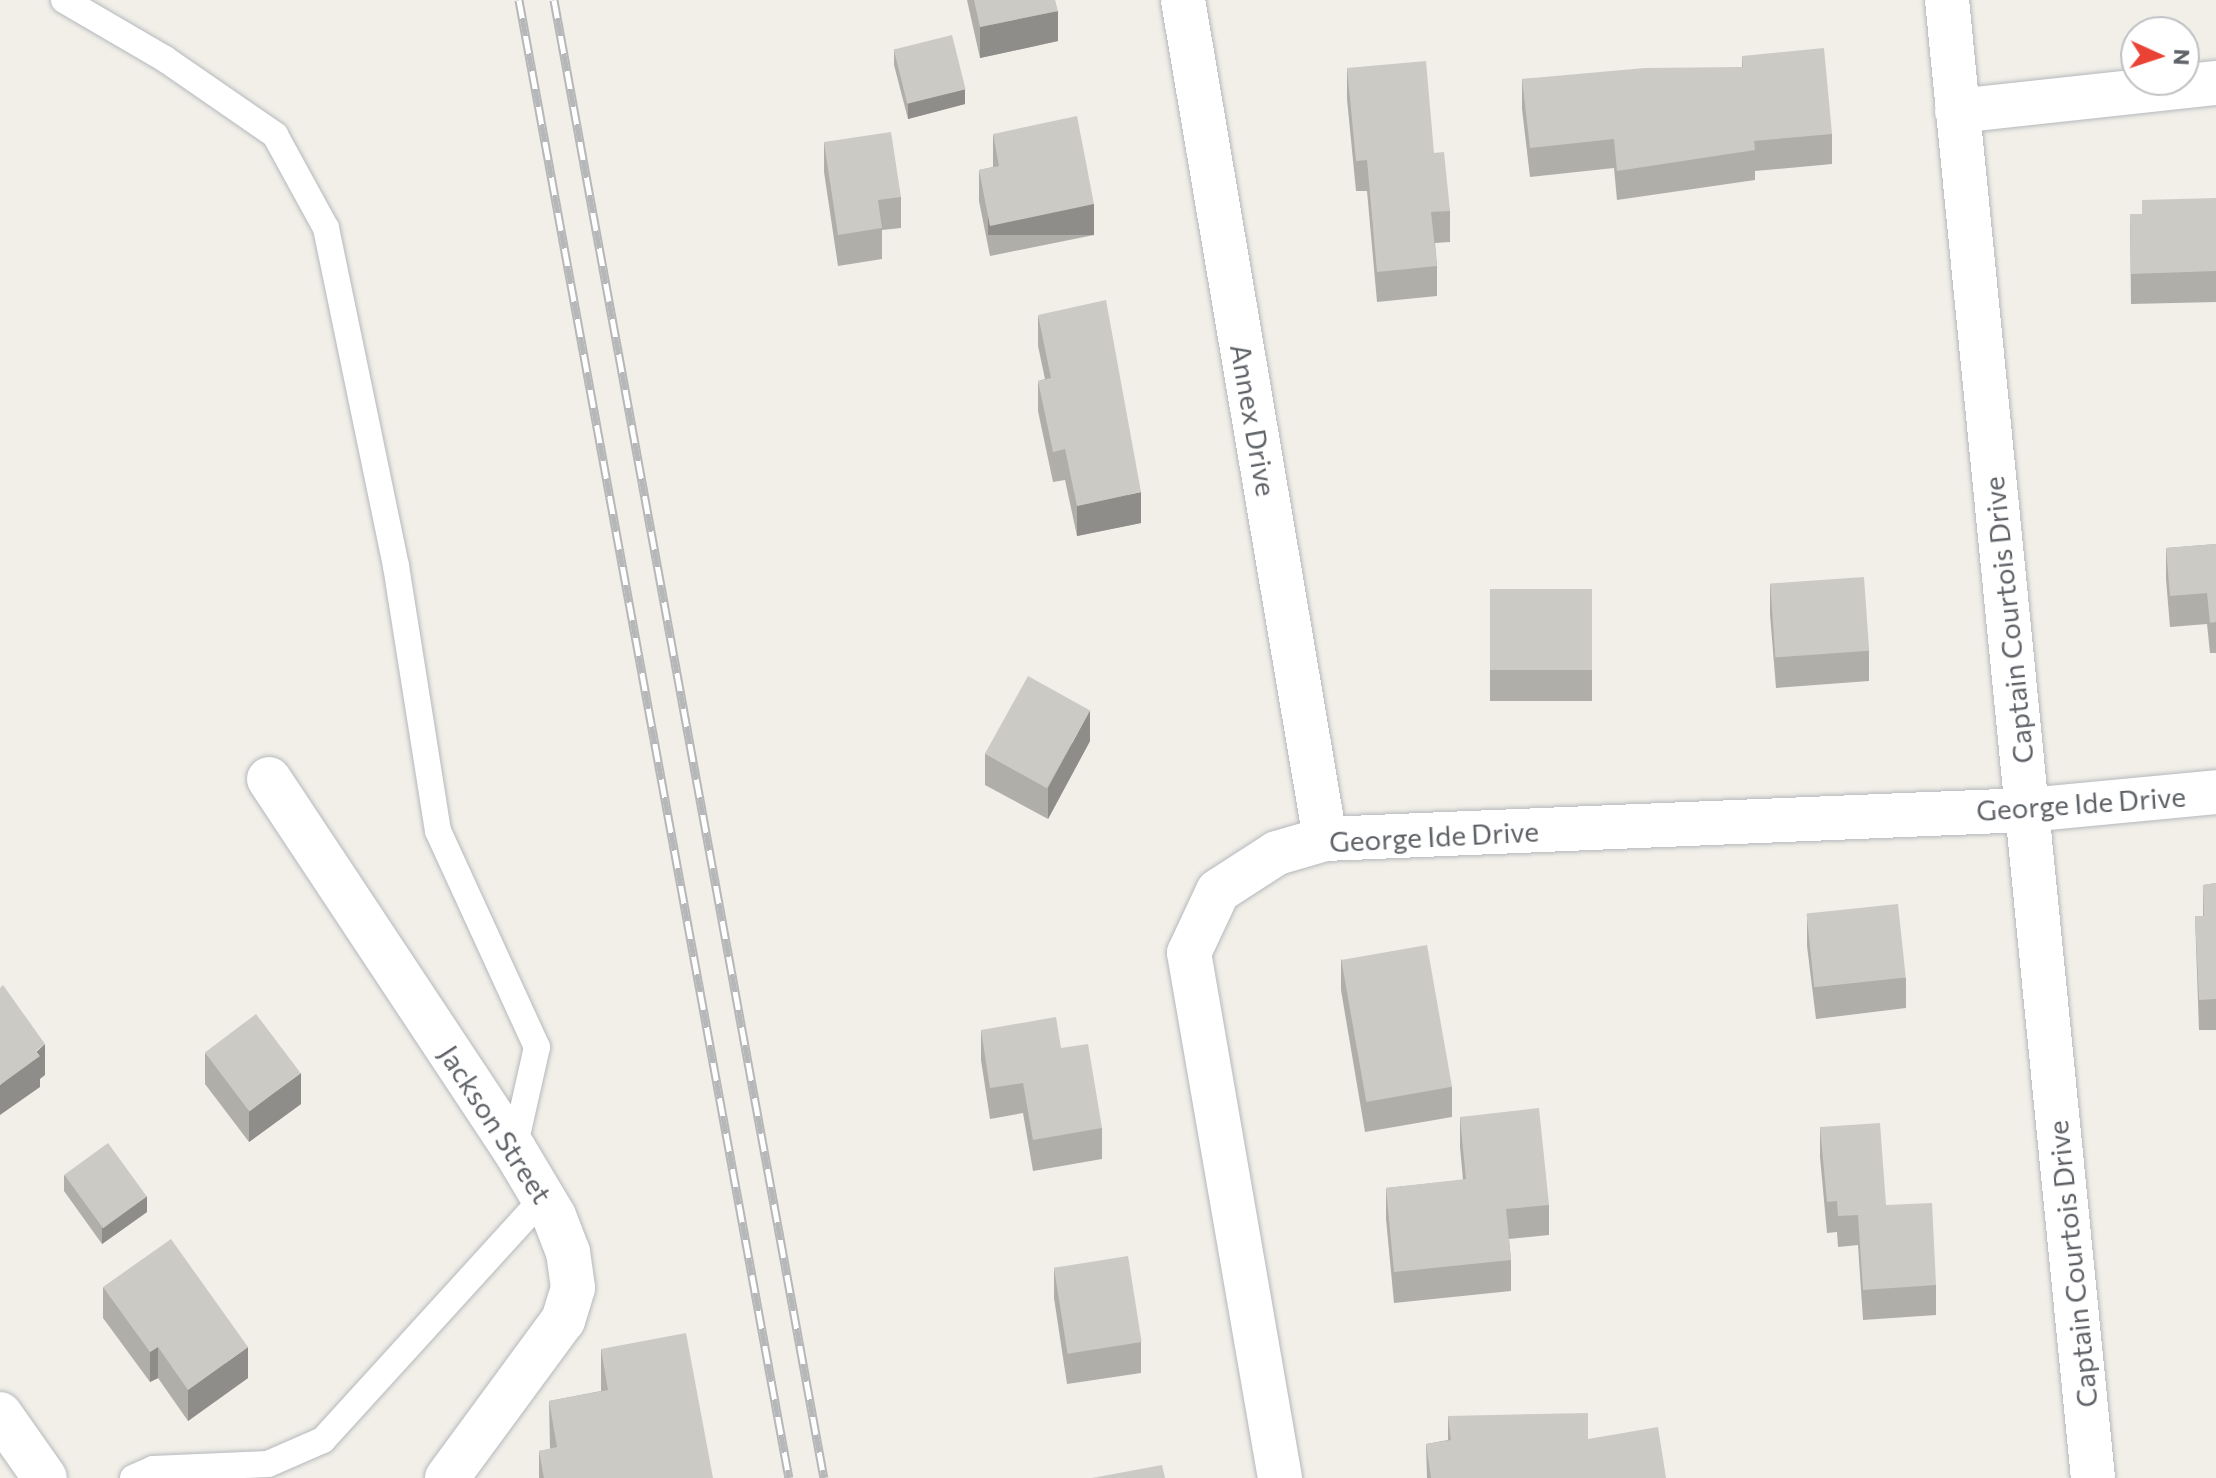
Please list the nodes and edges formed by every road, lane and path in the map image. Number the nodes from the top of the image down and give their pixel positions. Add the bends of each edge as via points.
1 (64, 0) edge
2 (1183, 0) edge
3 (1947, 0) edge
4 (2216, 83) edge
5 (1957, 111) junction
6 (269, 779) dead end
7 (2216, 792) edge
8 (2027, 810) junction
9 (1325, 839) junction
10 (514, 1149) junction
11 (543, 1198) junction
12 (0, 1414) edge
13 (45, 1478) edge
14 (133, 1478) edge
15 (447, 1478) edge
16 (1280, 1478) edge
17 (2093, 1478) edge

1 - 10 lane via 165,59 275,135 326,228 396,566 438,831 537,1047
2 - 9 street, Annex Drive
3 - 5 street, Captain Courtois Drive
4 - 5 street
5 - 8 street, Captain Courtois Drive
6 - 10 street, Jackson Street
7 - 8 street, George Ide Drive
8 - 9 street, George Ide Drive
8 - 17 street, Captain Courtois Drive
9 - 16 street, George Ide Drive via 1277,853 1218,891 1189,953
10 - 11 street, Jackson Street
11 - 14 lane via 323,1440 268,1464 153,1469
11 - 15 street, Jackson Street via 568,1252 573,1288 563,1320
12 - 13 street

